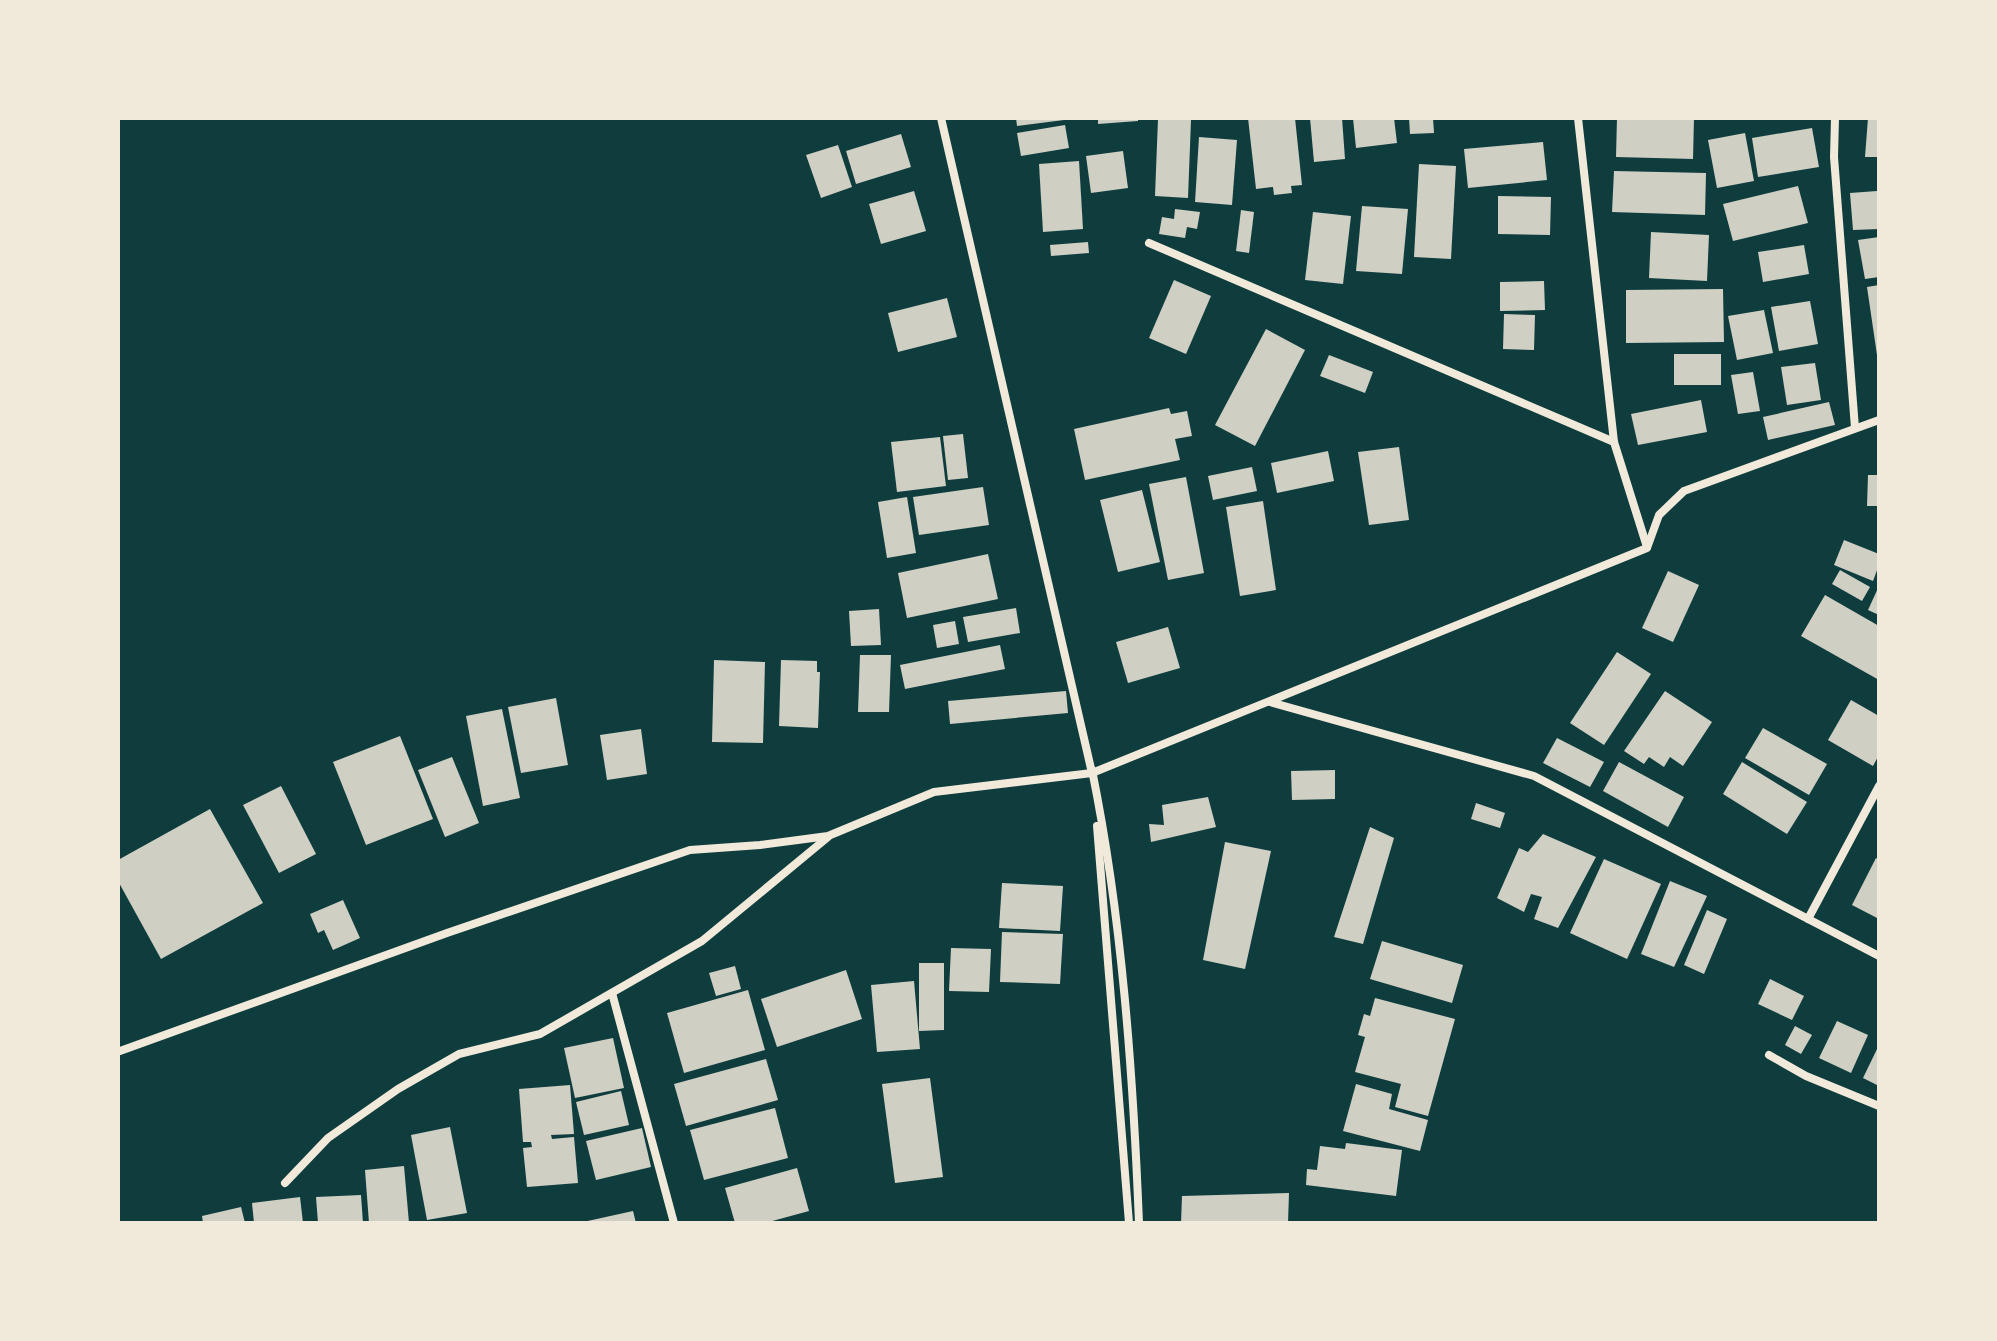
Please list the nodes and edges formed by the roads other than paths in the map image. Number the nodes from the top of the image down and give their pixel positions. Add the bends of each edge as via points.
1 (941, 118) edge
2 (1578, 118) edge
3 (1835, 118) edge
4 (1149, 243) dead end
5 (1879, 420) edge
6 (1855, 428) junction
7 (1614, 442) junction
8 (1647, 548) junction
9 (1269, 702) junction
10 (1092, 773) junction
11 (1879, 786) edge
12 (828, 836) junction
13 (1808, 919) junction
14 (1879, 956) edge
15 (612, 993) junction
16 (120, 1051) dead end
17 (1769, 1055) dead end
18 (1879, 1106) edge
19 (285, 1183) dead end
20 (674, 1223) edge
21 (1129, 1223) edge
22 (1139, 1223) edge

1 - 10 street
2 - 7 street
3 - 6 street
4 - 7 street
5 - 6 street
6 - 8 street via 1684,491 1659,515
7 - 8 street
8 - 9 street
9 - 10 street
9 - 13 street via 1534,776
10 - 12 street via 934,792
10 - 21 street
10 - 22 street via 1120,952
11 - 13 street
12 - 15 street via 702,941
12 - 16 street via 690,850
13 - 14 street
15 - 19 street via 540,1034 459,1054 398,1089 328,1138
15 - 20 street
17 - 18 street

